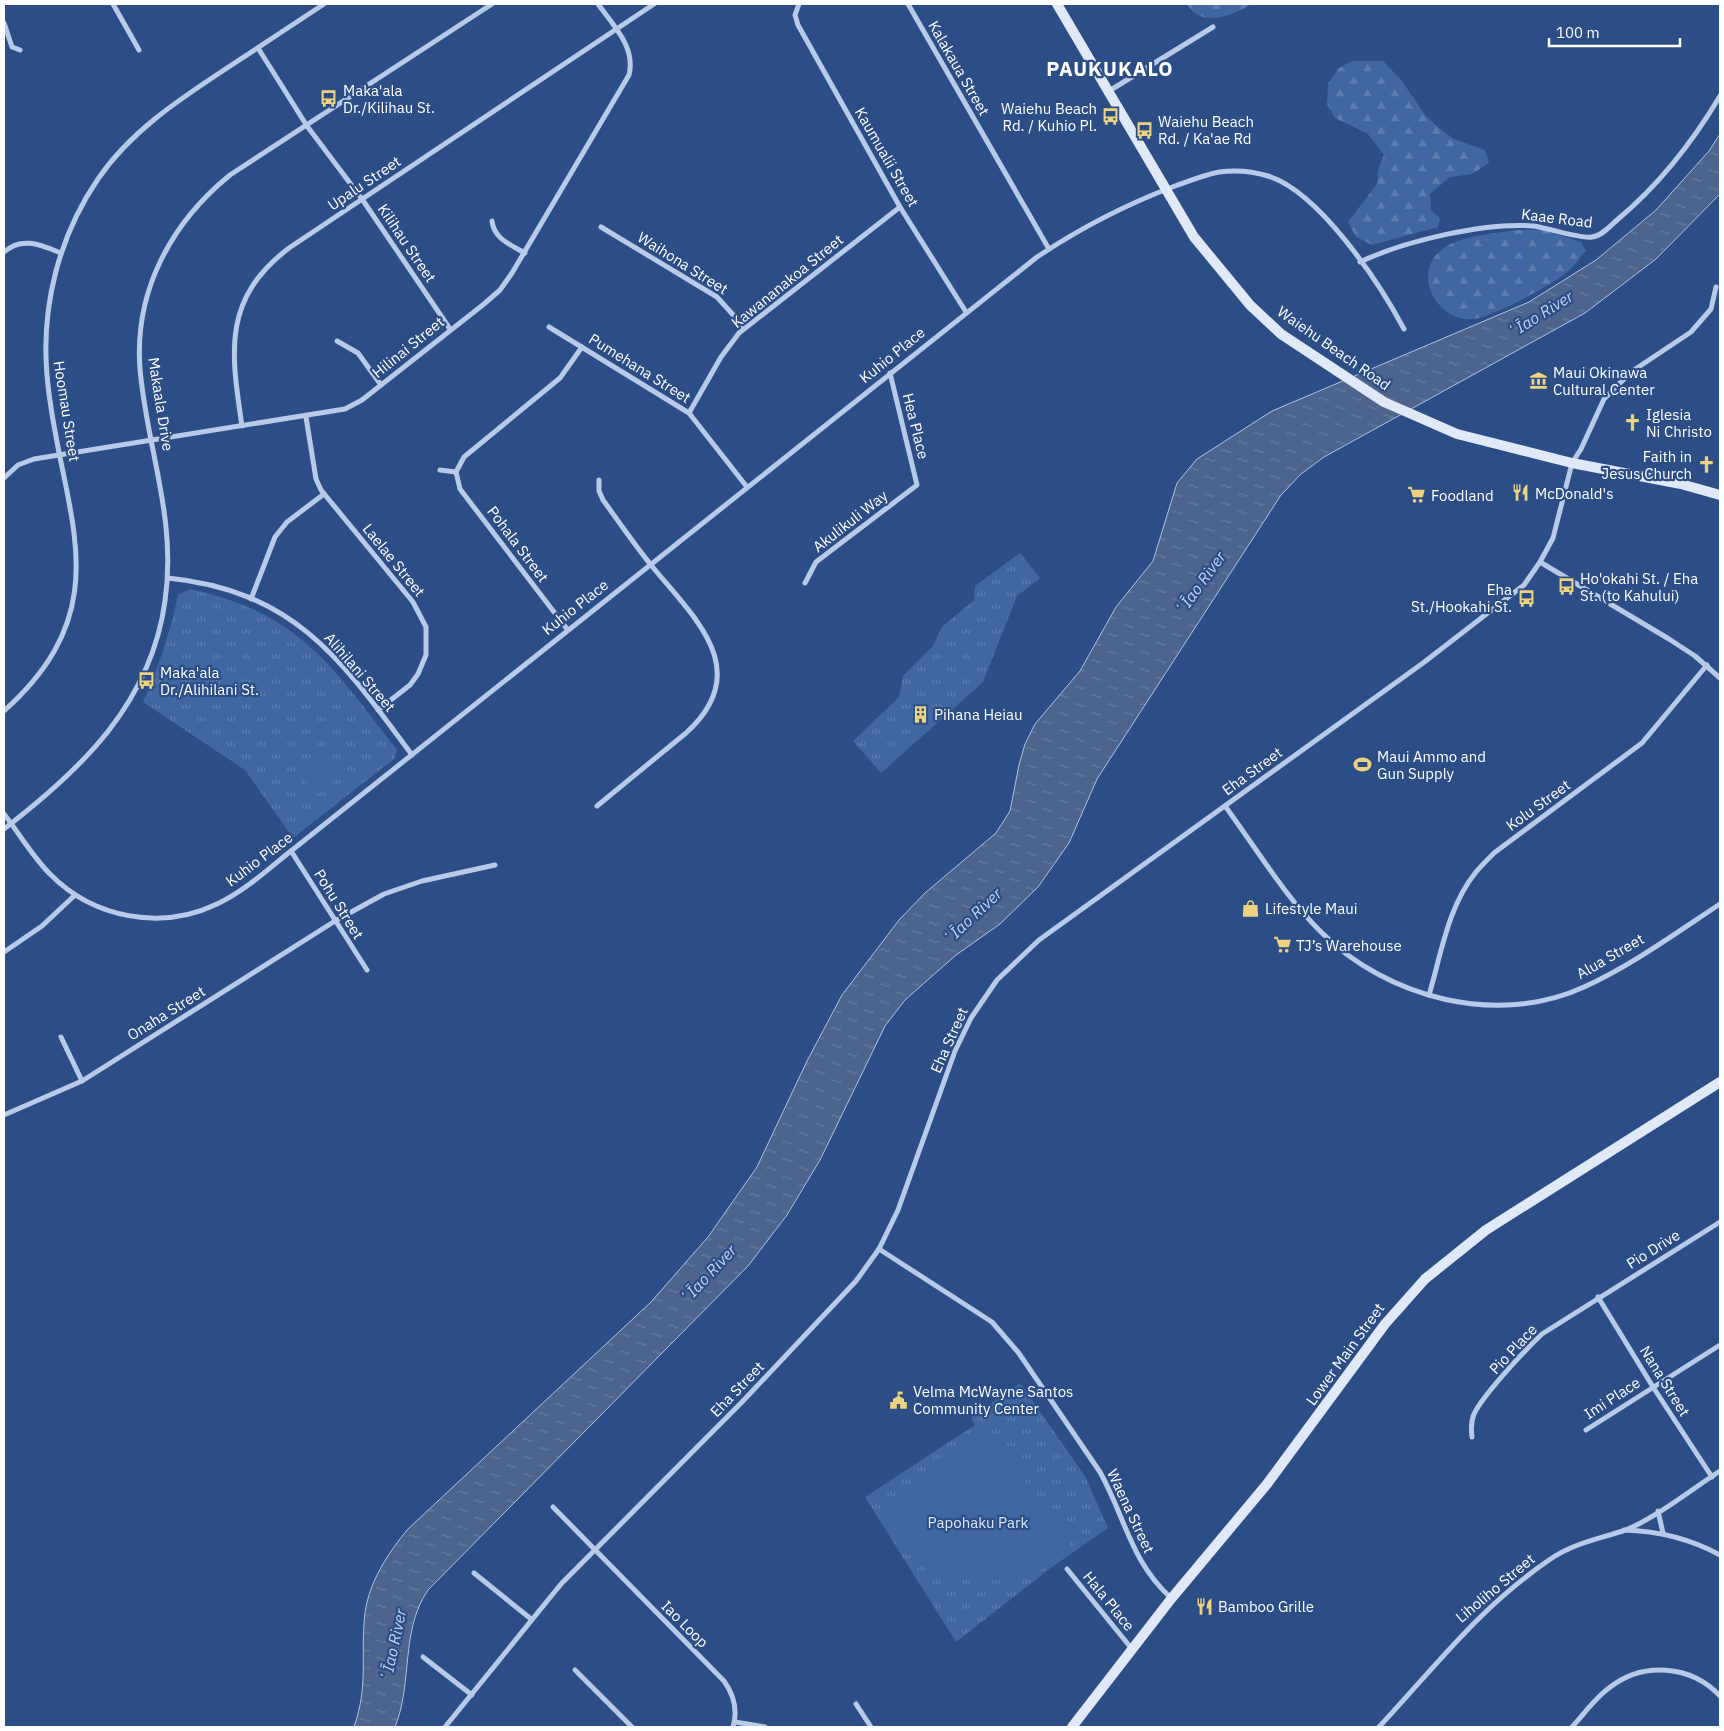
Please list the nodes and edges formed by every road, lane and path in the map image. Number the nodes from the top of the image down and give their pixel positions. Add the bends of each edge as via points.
1 (113, 4) edge
2 (324, 4) edge
3 (492, 4) edge
4 (598, 4) edge
5 (654, 4) edge
6 (799, 4) edge
7 (908, 4) edge
8 (1057, 4) edge
9 (4, 23) edge
10 (1213, 27) dead end
11 (617, 30) junction
12 (258, 48) junction
13 (20, 50) dead end
14 (139, 50) dead end
15 (1108, 91) junction
16 (1720, 96) edge
17 (307, 126) junction
18 (1164, 190) junction
19 (362, 199) junction
20 (900, 207) junction
21 (492, 221) dead end
22 (601, 227) dead end
23 (1049, 249) junction
24 (4, 252) edge
25 (62, 253) junction
26 (525, 253) junction
27 (1360, 262) junction
28 (1716, 287) dead end
29 (966, 312) junction
30 (549, 327) dead end
31 (745, 328) junction
32 (450, 329) junction
33 (1404, 329) dead end
34 (337, 341) dead end
35 (582, 347) junction
36 (890, 373) junction
37 (381, 385) junction
38 (689, 414) junction
39 (306, 417) junction
40 (242, 426) junction
41 (153, 441) junction
42 (61, 454) junction
43 (1572, 464) junction
44 (440, 470) dead end
45 (456, 472) junction
46 (4, 478) edge
47 (599, 480) dead end
48 (917, 485) joint
49 (747, 487) junction
50 (324, 494) junction
51 (1720, 496) edge
52 (1540, 562) junction
53 (650, 564) junction
54 (168, 578) junction
55 (805, 583) dead end
56 (251, 599) junction
57 (567, 629) junction
58 (1707, 665) junction
59 (1720, 678) edge
60 (378, 710) junction
61 (4, 711) edge
62 (412, 755) junction
63 (596, 806) dead end
64 (1225, 806) junction
65 (4, 814) edge
66 (11, 823) junction
67 (4, 829) edge
68 (291, 851) junction
69 (495, 864) dead end
70 (75, 895) junction
71 (1720, 904) edge
72 (335, 921) junction
73 (4, 952) edge
74 (367, 970) dead end
75 (1430, 995) junction
76 (61, 1037) dead end
77 (82, 1081) junction
78 (1720, 1082) edge
79 (4, 1115) edge
80 (1720, 1222) edge
81 (879, 1249) junction
82 (1598, 1298) junction
83 (1720, 1345) edge
84 (1653, 1387) junction
85 (1586, 1430) dead end
86 (1472, 1437) dead end
87 (1720, 1471) edge
88 (1712, 1477) junction
89 (553, 1508) dead end
90 (1658, 1511) junction
91 (1624, 1530) junction
92 (1663, 1533) junction
93 (594, 1551) junction
94 (1720, 1555) edge
95 (1067, 1569) dead end
96 (474, 1573) dead end
97 (1171, 1599) junction
98 (531, 1619) junction
99 (1132, 1649) junction
100 (423, 1657) dead end
101 (575, 1670) dead end
102 (472, 1695) junction
103 (1720, 1696) edge
104 (856, 1704) dead end
105 (734, 1725) edge
106 (445, 1727) edge
107 (632, 1727) edge
108 (765, 1727) edge
109 (871, 1727) edge
110 (1072, 1727) edge
111 (1379, 1727) edge
112 (1572, 1727) edge

1 - 14 street
2 - 12 street, Hoomau Street
3 - 17 street, Makaala Drive
4 - 11 street, Hilinai Street
5 - 11 street, Upalu Street
6 - 20 street, Kaumualii Street via 797,23
7 - 23 street, Kalakaua Street
8 - 15 street, Waiehu Beach Road
9 - 13 street via 12,47
10 - 15 street
11 - 19 street, Upalu Street
11 - 26 street, Hilinai Street via 630,54 629,75
12 - 17 street, Kilihau Street
12 - 25 street, Hoomau Street via 172,105 144,126 120,151 80,208
15 - 18 street, Waiehu Beach Road
16 - 27 street, Kaae Road via 1667,172 1600,235 1585,237 1532,226 1482,227 1381,252
17 - 19 street, Kilihau Street
17 - 41 street, Makaala Drive via 211,190 165,249 147,295 140,344 140,369
18 - 23 street, Kuhio Place via 1125,207
18 - 27 street via 1218,172 1266,175 1308,199
18 - 43 street, Waiehu Beach Road via 1194,237 1250,306 1281,334 1332,369 1384,402 1456,434
19 - 32 street, Kilihau Street
19 - 40 street, Upalu Street via 277,257 246,297 233,345
20 - 29 street, Kaumualii Street
20 - 31 street, Kawananakoa Street
21 - 26 street via 501,239
22 - 31 street, Waihona Street via 717,297
23 - 29 street, Kuhio Place
24 - 25 street via 15,244 27,242
25 - 42 street, Hoomau Street via 48,306 45,341 47,376
26 - 32 street, Hilinai Street via 500,290
27 - 33 street via 1387,298
28 - 43 street, Eha Street via 1711,309 1691,332 1631,372 1612,389 1598,409
29 - 36 street, Kuhio Place
30 - 35 street, Pumehana Street
31 - 38 street, Kawananakoa Street via 721,356
32 - 37 street, Hilinai Street
34 - 37 street via 358,354
35 - 38 street, Pumehana Street
35 - 45 street via 560,378 464,457
36 - 48 street, Hea Place
36 - 49 street, Kuhio Place
37 - 39 street, Hilinai Street via 346,409
38 - 49 street, Pumehana Street
39 - 40 street, Hilinai Street
39 - 50 street, Laelae Street via 316,479
40 - 41 street, Hilinai Street
41 - 42 street, Hilinai Street
41 - 54 street, Makaala Drive via 168,529
42 - 46 street, Hilinai Street via 23,462
42 - 61 street, Hoomau Street via 76,545 73,597 59,640 48,660 26,690
43 - 51 street, Waiehu Beach Road via 1681,484
43 - 52 street, Eha Street via 1556,528
44 - 45 street
45 - 57 street, Pohala Street via 460,489
47 - 53 street via 603,500
48 - 55 street, Akulikuli Way via 816,562
49 - 53 street, Kuhio Place
50 - 56 street via 287,522 274,537
50 - 60 street, Laelae Street via 413,602 426,627 427,648 418,674 410,685
52 - 58 street
52 - 64 street, Eha Street via 1524,585 1499,606
53 - 57 street, Kuhio Place
53 - 63 street via 707,635 716,661 714,688 709,705 693,727
54 - 56 street, Alihilani Street via 203,582
54 - 66 street, Makaala Drive via 158,635 133,696 95,750
56 - 60 street, Alihilani Street via 298,624 321,643
57 - 62 street, Kuhio Place
58 - 59 street
58 - 75 street, Kolu Street via 1642,743 1494,853 1475,873 1450,920
60 - 62 street, Alihilani Street
62 - 68 street, Kuhio Place
64 - 75 street, Alua Street via 1322,933 1376,974
64 - 81 street, Eha Street via 1039,940 997,980 955,1051 898,1210
65 - 66 street, Kuhio Place
66 - 67 street, Makaala Drive
66 - 70 street, Kuhio Place via 48,872
68 - 70 street, Kuhio Place via 232,896 186,915 136,917 103,909
68 - 72 street, Pohu Street
69 - 72 street, Onaha Street via 402,886
70 - 73 street via 42,926
71 - 75 street, Alua Street via 1609,974 1567,993 1493,1005
72 - 74 street, Pohu Street
72 - 77 street, Onaha Street
76 - 77 street
77 - 79 street, Onaha Street
78 - 97 street, Lower Main Street via 1486,1230 1425,1279 1385,1324 1267,1484
80 - 82 street, Pio Drive
81 - 93 street, Eha Street via 856,1281 749,1395
81 - 97 street, Waena Street via 976,1310 1002,1333 1100,1472 1138,1558
82 - 84 street, Nana Street
82 - 86 street, Pio Place via 1556,1323 1528,1347 1477,1409 1471,1425
83 - 84 street, Imi Place
84 - 85 street, Imi Place
84 - 88 street, Nana Street
87 - 88 street, Liholiho Street
88 - 90 street, Liholiho Street
89 - 93 street, Iao Loop
90 - 91 street, Liholiho Street
90 - 92 street
91 - 92 street
91 - 111 street, Liholiho Street via 1598,1536 1550,1558 1509,1590 1458,1637
92 - 94 street via 1704,1546
93 - 98 street, Eha Street
93 - 105 street, Iao Loop via 724,1681 735,1700
95 - 99 street, Hala Place
96 - 98 street
97 - 99 street, Lower Main Street
98 - 102 street, Eha Street
99 - 110 street, Lower Main Street
100 - 102 street
101 - 107 street
102 - 106 street, Eha Street
103 - 112 street via 1704,1682 1680,1672 1641,1672 1607,1689
104 - 109 street
105 - 108 street

